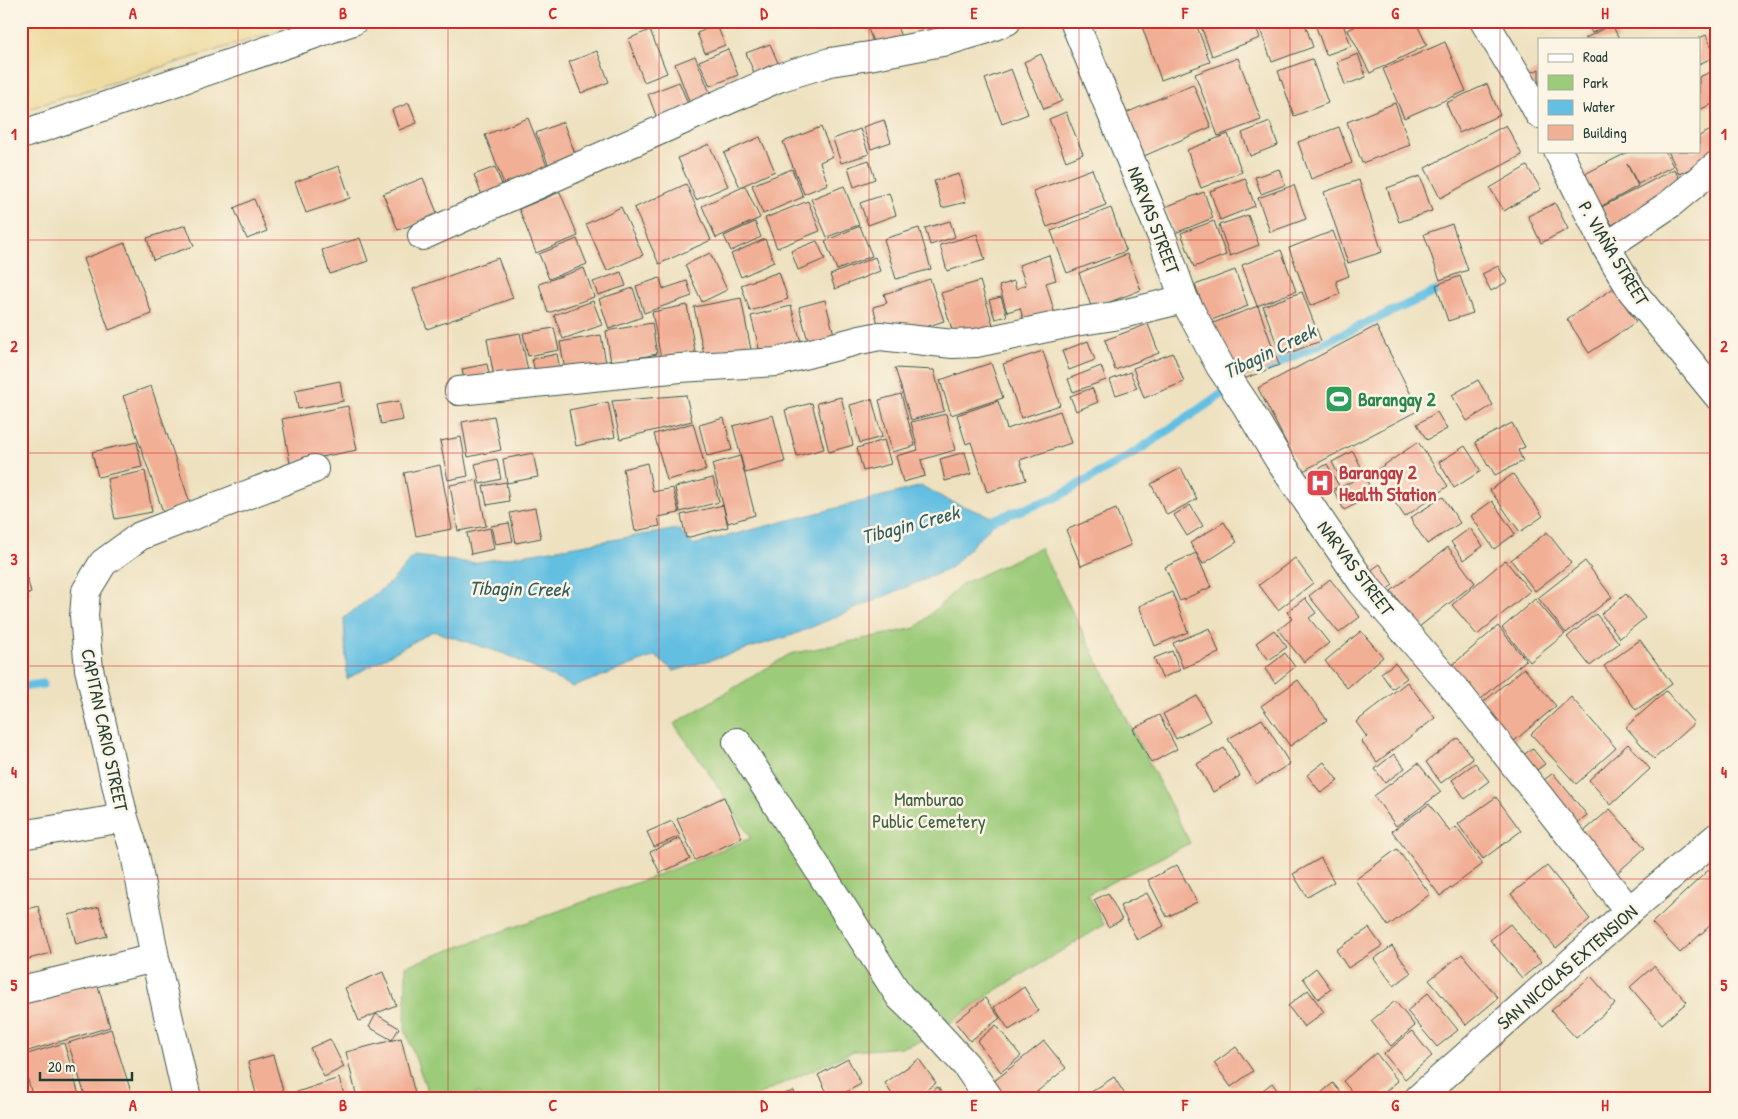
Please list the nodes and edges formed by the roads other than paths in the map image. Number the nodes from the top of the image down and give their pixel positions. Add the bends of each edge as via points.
1 (353, 21) edge
2 (1008, 21) edge
3 (1074, 21) edge
4 (1484, 21) edge
5 (1538, 112) edge
6 (21, 135) edge
7 (1558, 152) edge
8 (1717, 164) edge
9 (422, 236) dead end
10 (1606, 247) junction
11 (1184, 299) junction
12 (459, 391) dead end
13 (1717, 395) edge
14 (314, 469) dead end
15 (737, 742) dead end
16 (124, 818) junction
17 (21, 835) edge
18 (1717, 837) edge
19 (1630, 911) junction
20 (155, 958) junction
21 (21, 990) edge
22 (187, 1098) edge
23 (989, 1098) edge
24 (1419, 1098) edge

1 - 6 street
2 - 9 street via 947,40 830,62 778,78
3 - 11 street, NARVAS STREET
4 - 5 street
7 - 10 street, P. VIAÑA STREET
8 - 10 street via 1670,204
10 - 13 street, P. VIAÑA STREET via 1632,291
11 - 12 street via 976,343 954,344 880,336 777,362 680,368
11 - 19 street, NARVAS STREET via 1220,366 1279,460 1362,582 1459,694
14 - 16 street, CAPITAN CARIO STREET via 140,536 103,563 86,591 84,616 89,669
15 - 23 street via 900,997 966,1065
16 - 17 street
16 - 20 street, CAPITAN CARIO STREET via 134,849
18 - 19 street, SAN NICOLAS EXTENSION
19 - 24 street, SAN NICOLAS EXTENSION
20 - 21 street
20 - 22 street, CAPITAN CARIO STREET

